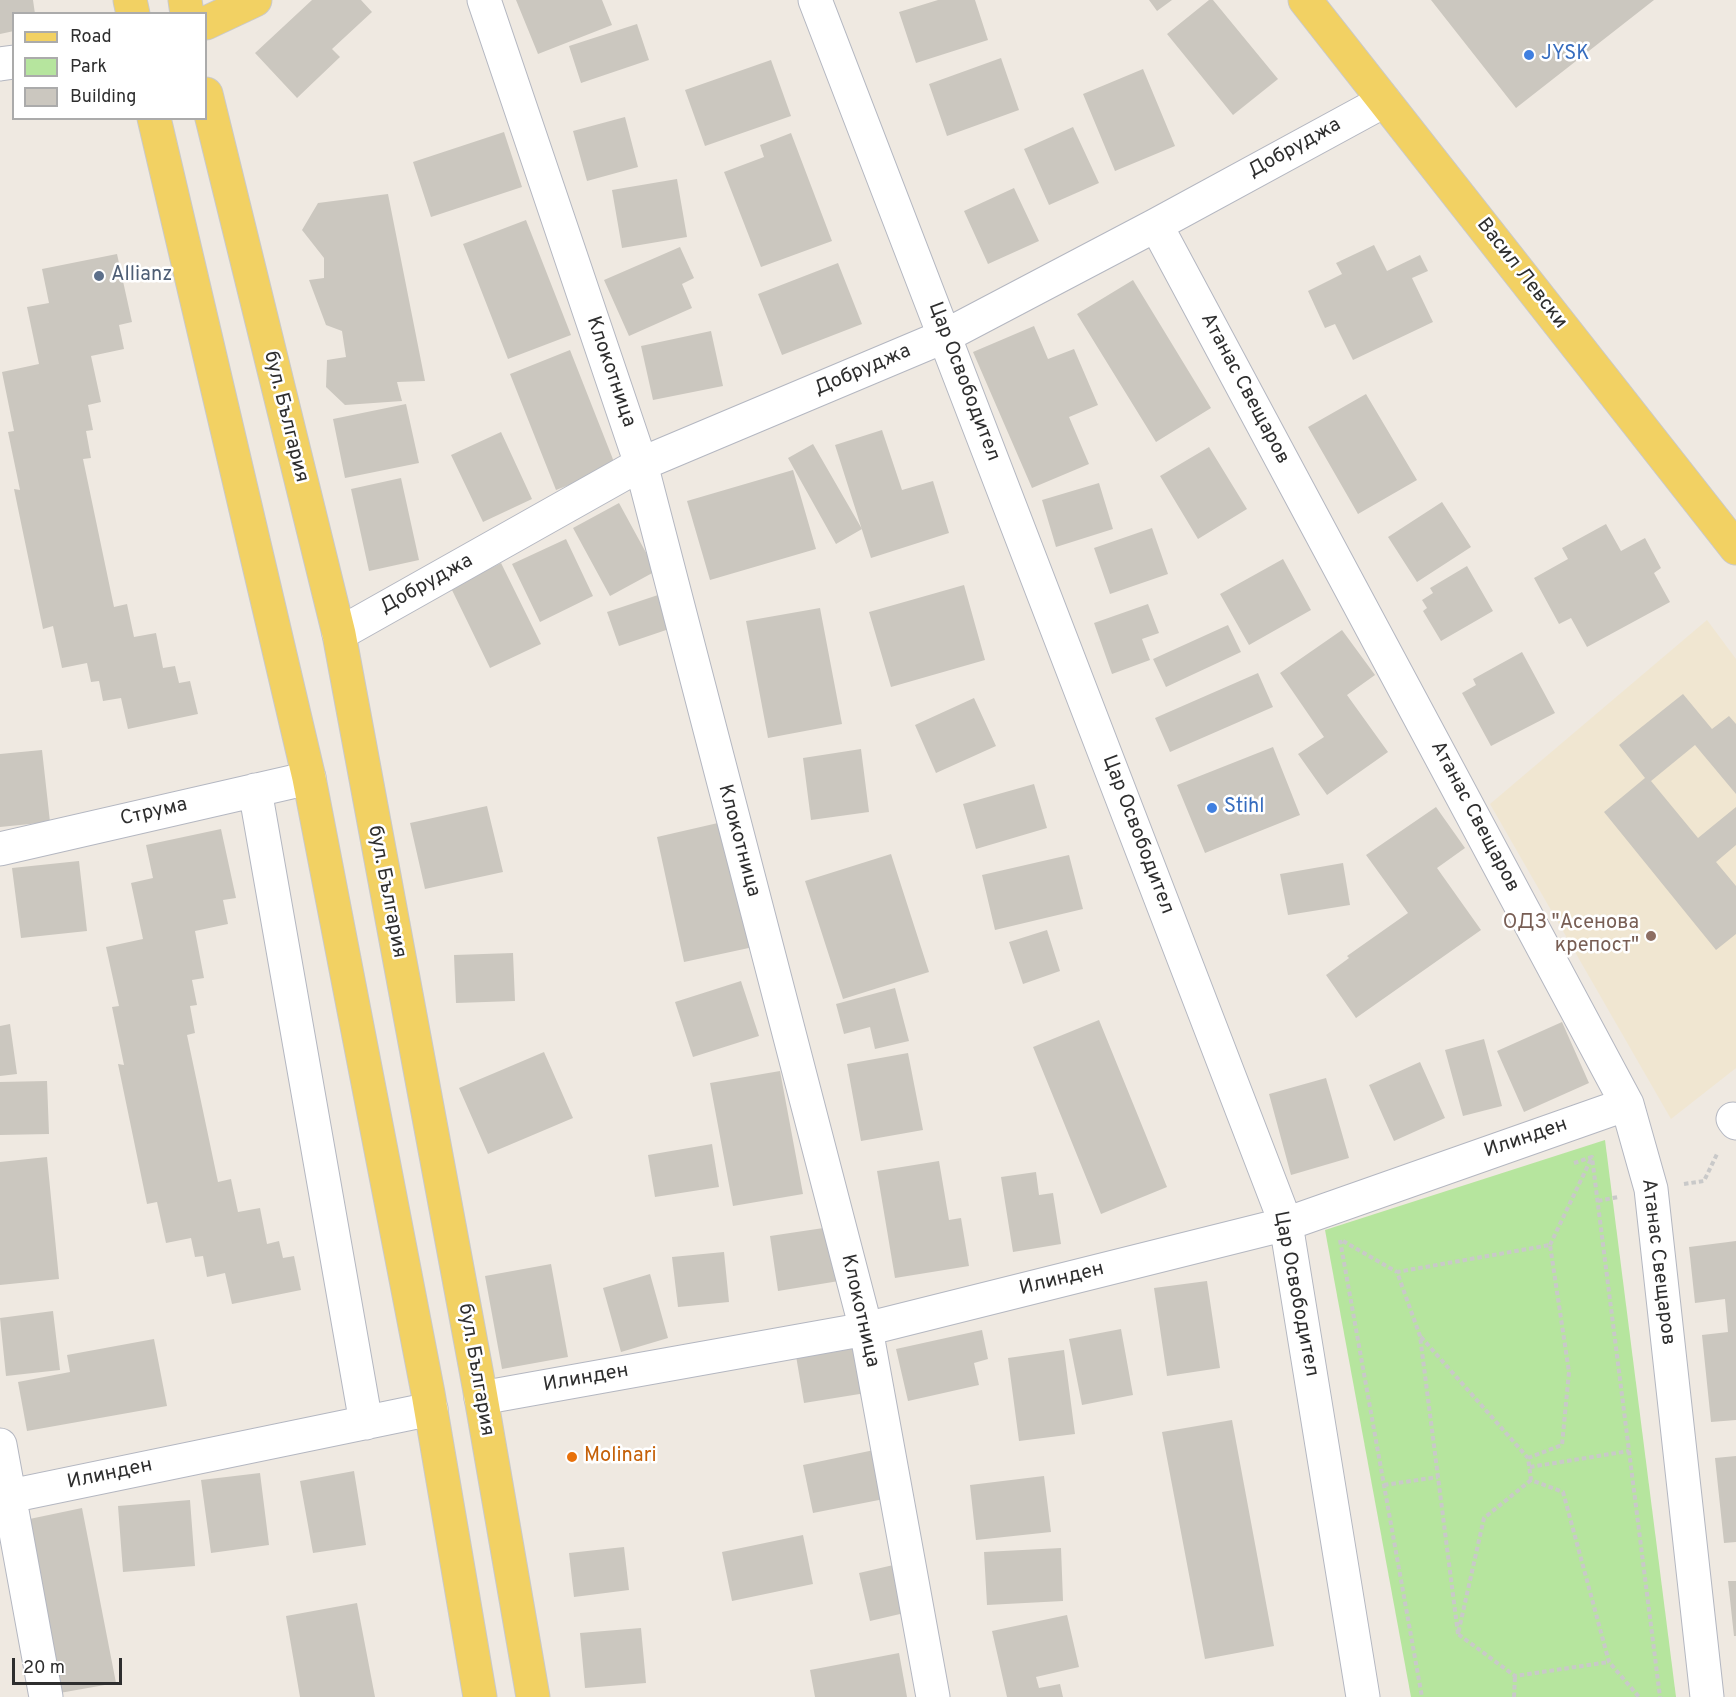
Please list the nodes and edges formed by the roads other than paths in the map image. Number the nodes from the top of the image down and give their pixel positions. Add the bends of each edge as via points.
1 (255, 0) edge
2 (484, 0) edge
3 (815, 0) edge
4 (1305, 0) edge
5 (207, 23) edge
6 (207, 98) edge
7 (1384, 101) junction
8 (154, 120) edge
9 (1156, 225) junction
10 (945, 336) junction
11 (641, 464) junction
12 (1736, 548) edge
13 (339, 634) junction
14 (309, 778) junction
15 (255, 790) junction
16 (0, 849) edge
17 (1627, 1104) junction
18 (1286, 1224) junction
19 (866, 1329) junction
20 (481, 1398) junction
21 (431, 1410) junction
22 (366, 1423) junction
23 (0, 1445) edge
24 (5, 1497) edge
25 (46, 1697) edge
26 (480, 1697) edge
27 (533, 1697) edge
28 (933, 1697) edge
29 (1363, 1697) edge
30 (1707, 1697) edge

1 - 5 main road
2 - 11 street, Клокотница
3 - 10 street, Цар Освободител
4 - 7 main road, Васил Левски
6 - 13 main road, бул. България
7 - 9 street, Добруджа
7 - 12 main road, Васил Левски
8 - 14 main road
9 - 10 street, Добруджа
9 - 17 street, Атанас Свещаров
10 - 11 street, Добруджа
10 - 18 street, Цар Освободител
11 - 13 street, Добруджа
11 - 19 street, Клокотница
13 - 20 main road, бул. България
14 - 15 street, Струма
14 - 21 main road
15 - 16 street, Струма
15 - 22 street
17 - 18 street, Илинден
17 - 30 street, Атанас Свещаров via 1651,1189
18 - 19 street, Илинден
18 - 29 street, Цар Освободител
19 - 20 street, Илинден
19 - 28 street, Клокотница
20 - 27 main road, бул. България
21 - 22 street, Илинден
21 - 26 main road
22 - 24 street, Илинден
23 - 24 street
24 - 25 street

